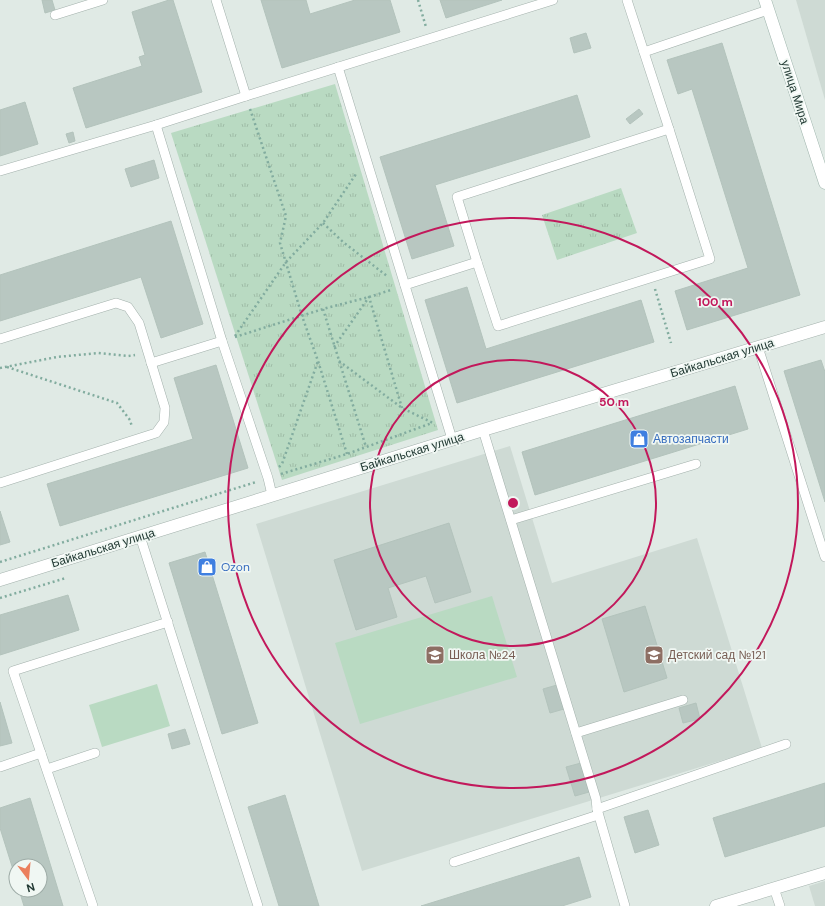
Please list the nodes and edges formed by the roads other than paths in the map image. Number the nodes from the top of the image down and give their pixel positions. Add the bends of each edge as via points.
1 (104, 0) edge
2 (216, 0) edge
3 (553, 0) edge
4 (627, 0) edge
5 (767, 5) edge
6 (55, 16) dead end
7 (644, 52) junction
8 (338, 67) junction
9 (246, 96) junction
10 (156, 125) junction
11 (669, 129) junction
12 (0, 171) edge
13 (825, 183) edge
14 (477, 262) junction
15 (402, 286) junction
16 (825, 327) edge
17 (0, 339) edge
18 (222, 341) junction
19 (758, 347) junction
20 (151, 363) junction
21 (483, 430) junction
22 (452, 439) junction
23 (696, 464) dead end
24 (0, 483) edge
25 (272, 495) junction
26 (511, 520) junction
27 (140, 536) junction
28 (825, 557) edge
29 (0, 580) edge
30 (168, 622) junction
31 (684, 700) dead end
32 (576, 733) junction
33 (786, 744) dead end
34 (94, 753) dead end
35 (41, 754) junction
36 (0, 767) edge
37 (46, 769) junction
38 (598, 812) junction
39 (454, 862) dead end
40 (825, 873) edge
41 (774, 888) junction
42 (93, 906) edge
43 (258, 906) edge
44 (625, 906) edge
45 (716, 906) edge
46 (780, 906) edge

1 - 6 lane
2 - 9 lane
3 - 8 lane
4 - 7 lane
5 - 7 lane
5 - 13 street, улица Мира
7 - 11 lane
8 - 9 lane
8 - 15 lane
9 - 10 lane
10 - 12 lane
10 - 18 lane
11 - 14 lane via 457,197
11 - 14 lane via 710,259 498,326
14 - 15 lane
15 - 22 lane
16 - 19 street, Байкальская улица
17 - 20 lane via 116,303 128,307 139,324
18 - 20 lane
18 - 25 lane
19 - 21 street, Байкальская улица
19 - 28 lane
20 - 24 lane via 165,408 164,422 156,433
21 - 22 street, Байкальская улица
21 - 26 lane
22 - 25 street, Байкальская улица
23 - 26 lane
25 - 27 street, Байкальская улица
26 - 32 lane
27 - 29 street, Байкальская улица
27 - 30 lane
30 - 35 lane via 13,671
30 - 43 lane
31 - 32 lane
32 - 38 lane
33 - 38 lane
34 - 37 lane
35 - 36 lane
35 - 37 lane
37 - 42 lane
38 - 39 lane
38 - 44 lane
40 - 41 street
41 - 45 street
41 - 46 lane

